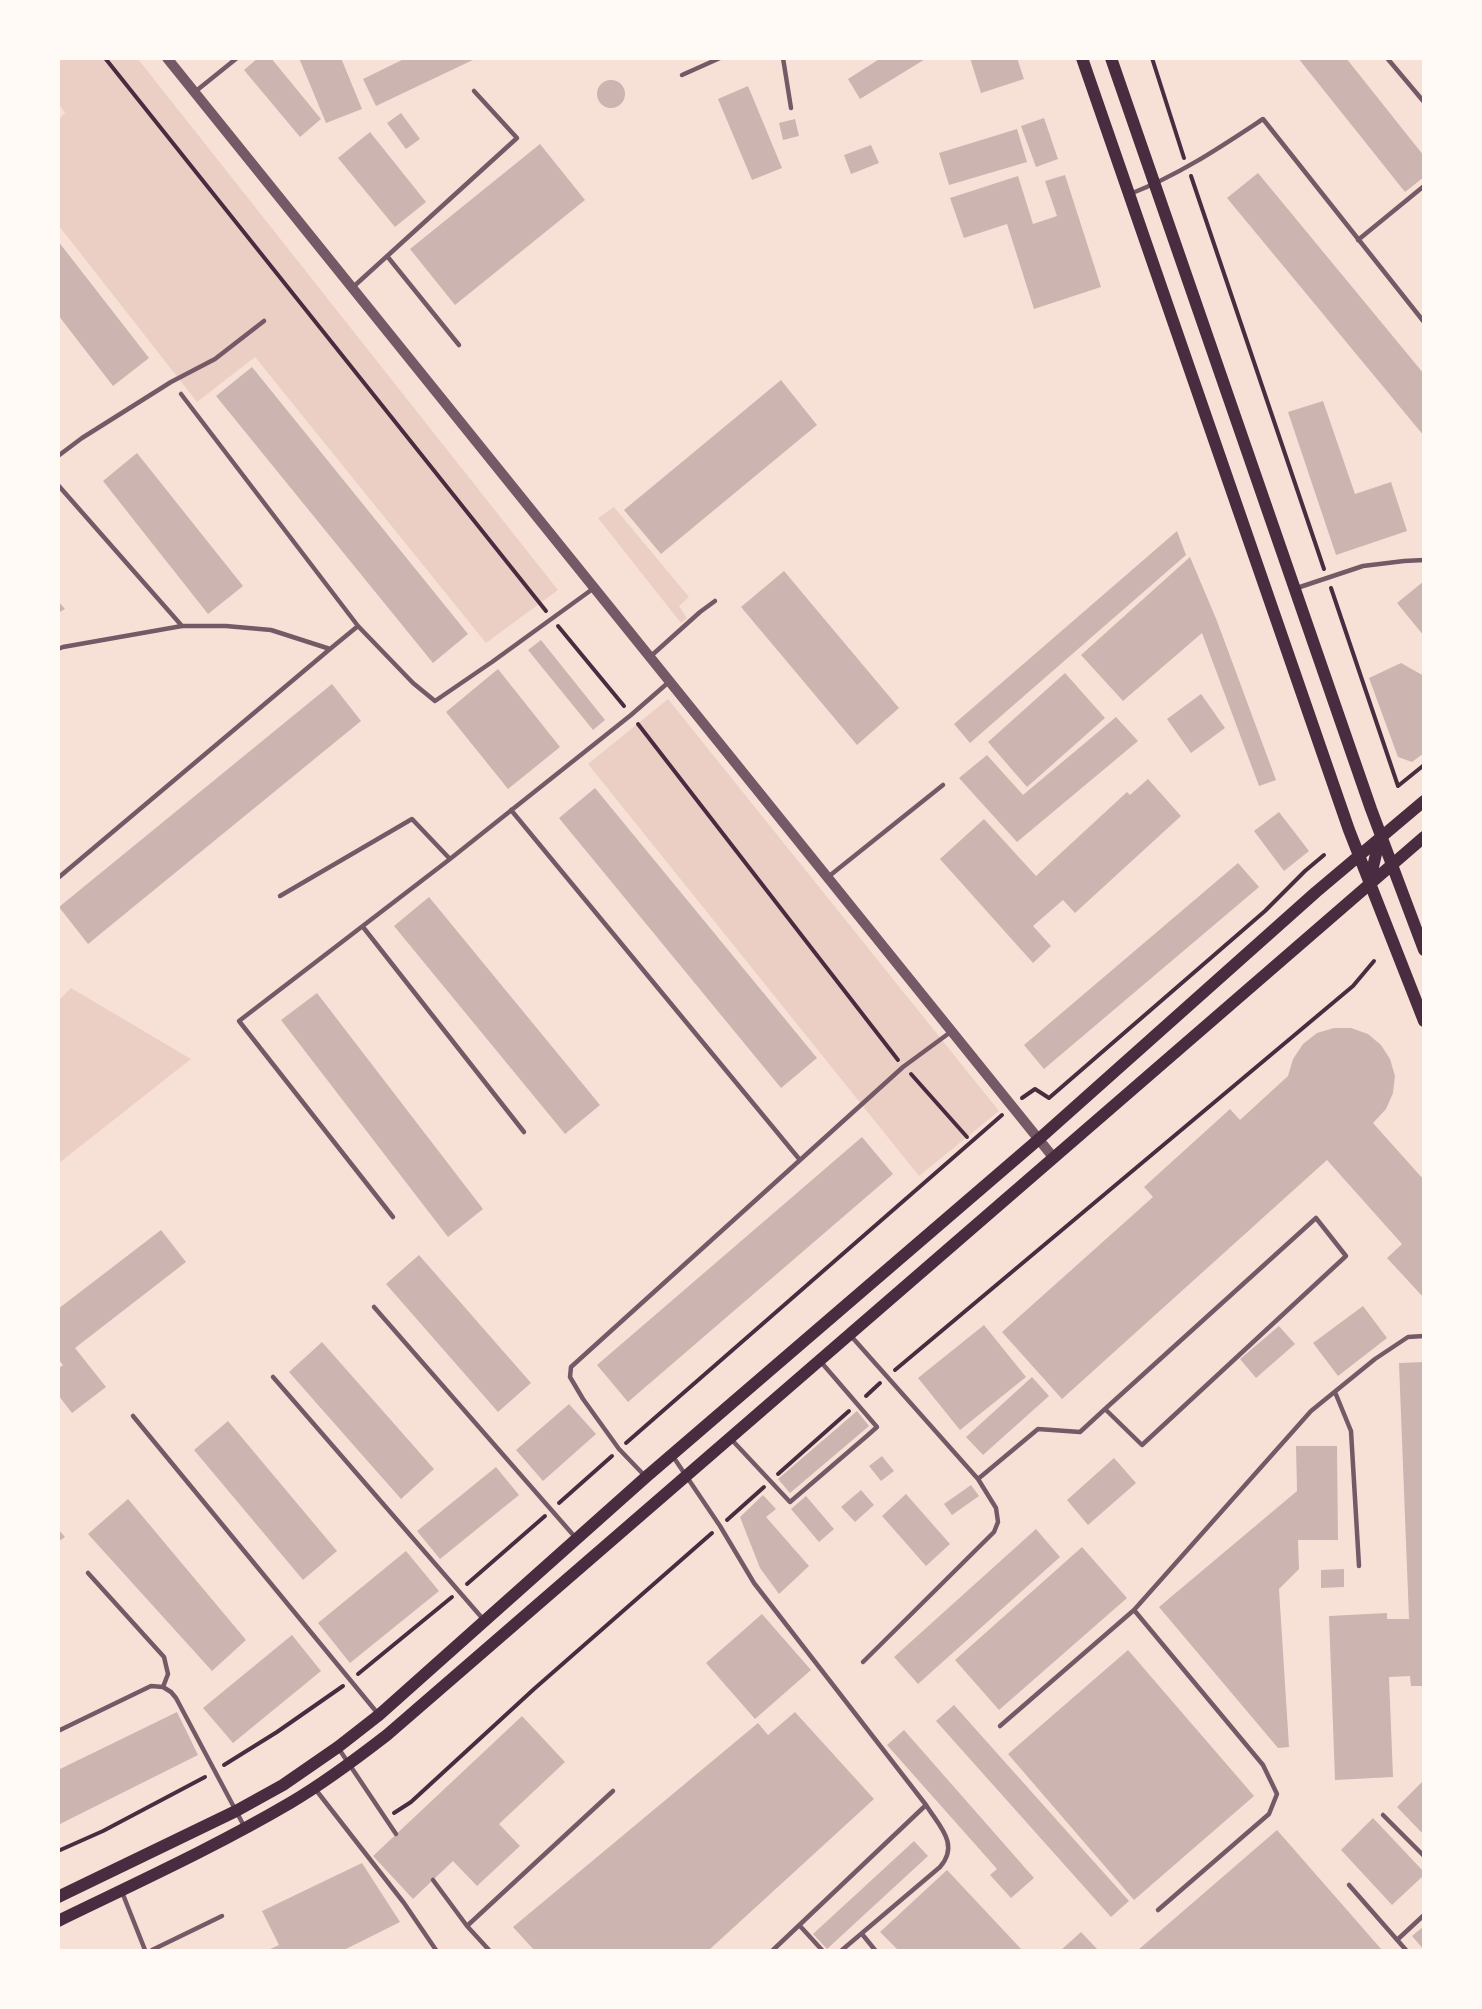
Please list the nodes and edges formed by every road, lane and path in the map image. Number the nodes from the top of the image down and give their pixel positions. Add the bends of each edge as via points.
1 (105, 58) edge
2 (167, 58) edge
3 (237, 58) edge
4 (720, 58) edge
5 (783, 58) edge
6 (1082, 58) edge
7 (1110, 58) edge
8 (1152, 58) edge
9 (1387, 58) edge
10 (682, 75) dead end
11 (474, 91) dead end
12 (194, 93) junction
13 (1424, 102) edge
14 (791, 108) dead end
15 (1188, 168) junction
16 (1154, 184) junction
17 (1424, 186) edge
18 (1129, 194) junction
19 (1358, 240) junction
20 (387, 256) junction
21 (352, 288) junction
22 (264, 321) dead end
23 (1424, 322) edge
24 (459, 345) dead end
25 (181, 394) dead end
26 (58, 456) edge
27 (58, 485) edge
28 (1424, 560) edge
29 (1327, 578) junction
30 (595, 588) junction
31 (1294, 589) junction
32 (715, 601) dead end
33 (552, 618) junction
34 (182, 626) junction
35 (358, 626) junction
36 (330, 649) junction
37 (58, 650) edge
38 (650, 656) junction
39 (670, 681) junction
40 (631, 715) junction
41 (1424, 765) edge
42 (943, 785) dead end
43 (1424, 801) edge
44 (511, 810) junction
45 (1380, 837) junction
46 (1424, 837) edge
47 (1324, 855) dead end
48 (1358, 856) junction
49 (450, 859) junction
50 (1374, 862) junction
51 (1390, 866) junction
52 (828, 877) junction
53 (58, 878) edge
54 (1369, 884) junction
55 (280, 896) dead end
56 (363, 927) junction
57 (1424, 950) edge
58 (1374, 961) dead end
59 (1353, 986) dead end
60 (1424, 1021) edge
61 (952, 1030) junction
62 (903, 1067) junction
63 (1012, 1106) junction
64 (524, 1132) dead end
65 (967, 1137) dead end
66 (1039, 1139) junction
67 (1053, 1157) junction
68 (800, 1160) junction
69 (393, 1217) dead end
70 (374, 1307) dead end
71 (849, 1334) junction
72 (1424, 1336) edge
73 (819, 1360) junction
74 (273, 1377) dead end
75 (1335, 1392) junction
76 (1105, 1409) junction
77 (133, 1416) dead end
78 (730, 1437) junction
79 (620, 1449) junction
80 (672, 1455) junction
81 (686, 1476) junction
82 (646, 1478) junction
83 (978, 1479) junction
84 (551, 1510) junction
85 (577, 1539) junction
86 (1359, 1566) dead end
87 (88, 1573) dead end
88 (459, 1592) junction
89 (1134, 1610) junction
90 (485, 1621) junction
91 (863, 1662) dead end
92 (350, 1680) junction
93 (163, 1688) junction
94 (379, 1715) junction
95 (1000, 1726) dead end
96 (58, 1731) edge
97 (338, 1747) junction
98 (350, 1763) junction
99 (215, 1771) junction
100 (314, 1788) junction
101 (613, 1791) dead end
102 (926, 1805) junction
103 (236, 1811) junction
104 (1383, 1815) dead end
105 (245, 1828) junction
106 (396, 1834) dead end
107 (58, 1851) edge
108 (1424, 1856) edge
109 (433, 1881) dead end
110 (1349, 1885) dead end
111 (122, 1890) junction
112 (58, 1897) edge
113 (1158, 1910) dead end
114 (1424, 1915) edge
115 (222, 1916) dead end
116 (58, 1921) edge
117 (467, 1926) junction
118 (800, 1926) junction
119 (862, 1934) junction
120 (1397, 1940) junction
121 (145, 1950) edge
122 (152, 1950) edge
123 (436, 1950) edge
124 (489, 1950) edge
125 (773, 1950) edge
126 (822, 1950) edge
127 (842, 1950) edge
128 (875, 1950) edge
129 (1406, 1950) edge

1 - 33 path
2 - 12 street
3 - 12 lane
4 - 10 lane
5 - 14 lane
6 - 18 main road
7 - 16 main road
8 - 15 path
9 - 13 lane
11 - 20 lane via 517,138
12 - 21 street
15 - 16 lane
15 - 19 lane via 1263,119
15 - 29 path
16 - 18 lane
16 - 31 main road
17 - 19 lane
18 - 48 main road
19 - 23 lane
20 - 21 lane
20 - 24 lane
21 - 30 street
22 - 26 lane via 215,359 171,382
25 - 35 lane
27 - 34 lane
28 - 29 lane via 1363,566
29 - 31 lane
29 - 41 path via 1398,786
30 - 33 lane
30 - 38 street
31 - 45 main road
32 - 38 lane
33 - 35 lane via 435,701
33 - 40 path
34 - 36 lane via 271,630
34 - 37 lane
35 - 36 lane
36 - 53 lane
38 - 39 street
39 - 40 lane
39 - 52 street
40 - 44 lane
40 - 62 path
42 - 52 lane
43 - 45 main road
44 - 49 lane
44 - 68 lane
45 - 48 main road
45 - 50 main road
45 - 51 main road
46 - 51 main road
47 - 63 path via 1265,911 1048,1098 1035,1089
48 - 50 main road
48 - 54 main road
48 - 66 main road
49 - 55 lane via 412,819
49 - 56 lane
50 - 51 main road
50 - 54 main road
51 - 54 main road
51 - 57 main road
52 - 61 street
54 - 60 main road
54 - 67 main road
56 - 64 lane
56 - 69 lane via 239,1021
58 - 59 path
61 - 62 lane
61 - 63 street
62 - 65 path
62 - 68 lane
63 - 66 street
63 - 79 path
66 - 67 street
66 - 80 main road
67 - 71 main road
68 - 79 lane via 571,1367 570,1377 583,1399
70 - 84 lane
71 - 73 main road
71 - 83 lane
72 - 75 lane via 1408,1337
73 - 78 main road
73 - 78 lane via 877,1427 868,1435 790,1502
74 - 88 lane
75 - 86 lane via 1351,1431
75 - 89 lane via 1311,1411
76 - 76 lane via 1316,1218 1346,1256 1142,1445
76 - 83 lane via 1080,1432 1038,1429
77 - 92 lane
78 - 81 main road
79 - 82 lane
79 - 84 path
80 - 81 lane
80 - 82 main road
81 - 98 main road
81 - 102 lane via 754,1583
82 - 85 main road
83 - 91 lane via 996,1508 998,1522 994,1532
84 - 85 lane
84 - 88 path
85 - 90 main road
87 - 93 lane via 164,1657 168,1674
88 - 90 lane
88 - 92 path
89 - 95 lane
89 - 113 lane via 1263,1765 1277,1794 1269,1814
90 - 94 main road
92 - 94 lane
92 - 99 path
93 - 96 lane via 151,1686
93 - 99 lane via 176,1698
94 - 97 main road
97 - 98 lane
97 - 103 main road
98 - 100 main road
98 - 106 lane
99 - 103 lane
99 - 107 path
100 - 105 main road
100 - 123 lane
101 - 117 lane
102 - 118 lane
102 - 119 lane via 947,1839 948,1858
103 - 105 lane
103 - 112 main road
104 - 108 lane
105 - 111 main road
109 - 117 lane
110 - 120 lane
111 - 116 main road
111 - 121 lane
114 - 120 lane
115 - 122 lane
117 - 124 lane
118 - 125 lane
118 - 126 lane
119 - 127 lane
119 - 128 lane
120 - 129 lane

